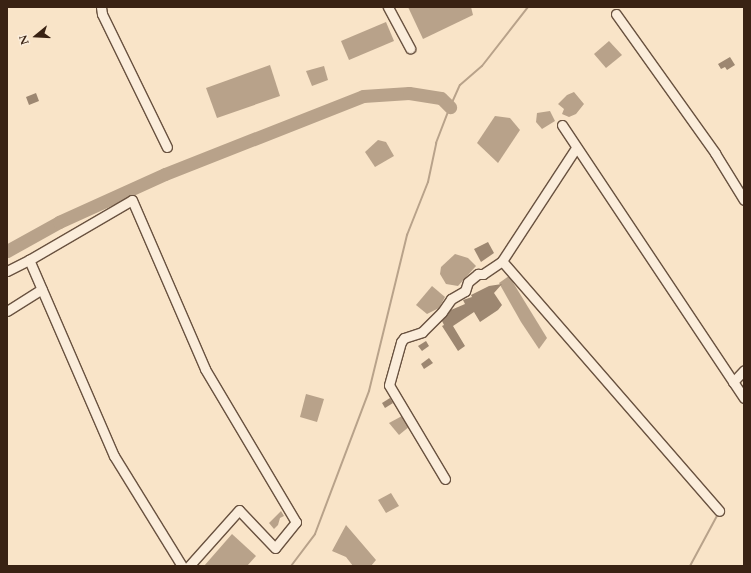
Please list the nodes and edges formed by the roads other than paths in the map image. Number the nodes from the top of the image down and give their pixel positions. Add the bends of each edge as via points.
1 (101, 7) edge
2 (388, 7) edge
3 (616, 14) dead end
4 (410, 48) dead end
5 (562, 125) dead end
6 (167, 146) dead end
7 (576, 148) junction
8 (744, 200) edge
9 (29, 260) junction
10 (502, 262) junction
11 (7, 271) edge
12 (42, 289) junction
13 (7, 311) edge
14 (744, 370) edge
15 (733, 382) junction
16 (744, 398) edge
17 (445, 479) dead end
18 (719, 511) dead end
19 (182, 566) edge
20 (189, 566) edge

1 - 6 street via 102,14
2 - 4 street
3 - 8 street via 715,153
5 - 7 street
7 - 10 street
7 - 15 street
9 - 11 street
9 - 12 street
9 - 20 street via 132,200 205,369 296,522 275,548 239,510
10 - 17 street via 468,282 465,291 452,299 422,332 404,338 390,378 389,385
10 - 18 street
12 - 13 street
12 - 19 street via 114,456
14 - 15 street
15 - 16 street

